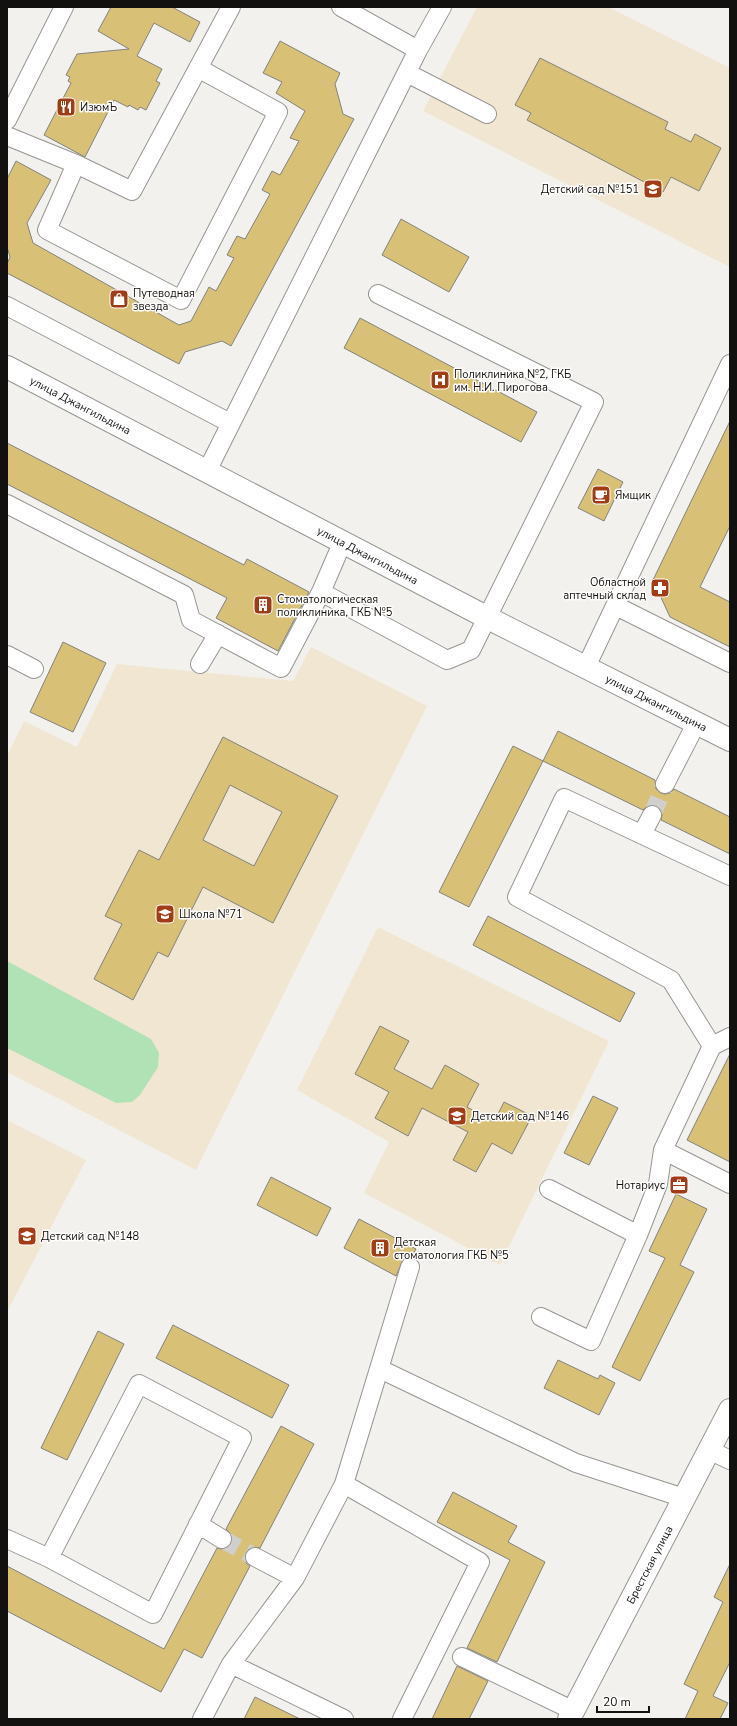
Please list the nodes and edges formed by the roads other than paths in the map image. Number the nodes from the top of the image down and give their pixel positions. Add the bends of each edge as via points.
1 (64, 7) edge
2 (230, 7) edge
3 (341, 7) edge
4 (442, 7) edge
5 (418, 50) junction
6 (198, 68) junction
7 (407, 73) junction
8 (487, 114) dead end
9 (7, 120) edge
10 (7, 136) edge
11 (76, 164) junction
12 (378, 294) dead end
13 (7, 306) edge
14 (730, 364) edge
15 (7, 367) edge
16 (230, 423) junction
17 (207, 471) junction
18 (7, 504) edge
19 (343, 542) junction
20 (321, 592) junction
21 (616, 606) junction
22 (488, 618) junction
23 (218, 634) junction
24 (7, 655) edge
25 (730, 663) edge
26 (200, 664) dead end
27 (586, 667) junction
28 (34, 669) dead end
29 (697, 722) junction
30 (730, 740) edge
31 (665, 784) tunnel mouth
32 (652, 815) tunnel mouth
33 (642, 834) junction
34 (730, 876) edge
35 (730, 1037) edge
36 (712, 1046) junction
37 (663, 1150) junction
38 (730, 1184) edge
39 (549, 1188) dead end
40 (638, 1235) junction
41 (410, 1267) dead end
42 (541, 1317) dead end
43 (380, 1369) junction
44 (730, 1410) edge
45 (709, 1450) junction
46 (730, 1460) edge
47 (344, 1484) junction
48 (684, 1498) junction
49 (198, 1524) junction
50 (7, 1539) edge
51 (222, 1539) tunnel mouth
52 (255, 1557) tunnel mouth
53 (49, 1558) junction
54 (295, 1578) junction
55 (452, 1651) junction
56 (231, 1664) junction
57 (572, 1715) edge
58 (202, 1719) edge
59 (344, 1719) edge
60 (402, 1719) edge

1 - 9 lane
2 - 6 lane
3 - 5 lane
4 - 5 lane
5 - 7 lane
6 - 11 lane via 132,191
6 - 11 lane via 278,112 181,300 47,230
7 - 8 lane
7 - 16 lane
10 - 11 lane
12 - 22 lane via 594,402
13 - 16 lane
14 - 21 lane
15 - 17 main road, улица Джангильдина
16 - 17 lane
17 - 19 main road, улица Джангильдина
18 - 23 lane via 184,595 191,620
19 - 20 lane
19 - 22 main road, улица Джангильдина
20 - 22 lane via 447,660 471,650
20 - 23 lane via 281,668
21 - 25 lane
21 - 27 lane
22 - 27 main road, улица Джангильдина
23 - 26 lane
24 - 28 lane
27 - 29 main road, улица Джангильдина
29 - 30 main road, улица Джангильдина
29 - 31 lane
32 - 33 lane
33 - 34 lane
33 - 36 lane via 564,798 517,897 671,980
35 - 36 lane
36 - 37 lane
37 - 38 lane
37 - 40 lane via 658,1184
39 - 40 lane
40 - 42 lane via 591,1341
41 - 43 lane
43 - 47 lane
43 - 48 lane via 576,1463
44 - 45 main road, Брестская улица
45 - 46 lane
45 - 48 main road, Брестская улица
47 - 54 lane
47 - 55 lane via 480,1562
48 - 57 main road, Брестская улица
49 - 51 lane
49 - 53 lane via 153,1614
49 - 53 lane via 242,1438 139,1384
50 - 53 lane
52 - 54 lane
54 - 56 lane
55 - 57 lane
55 - 60 lane
56 - 58 lane
56 - 59 lane

